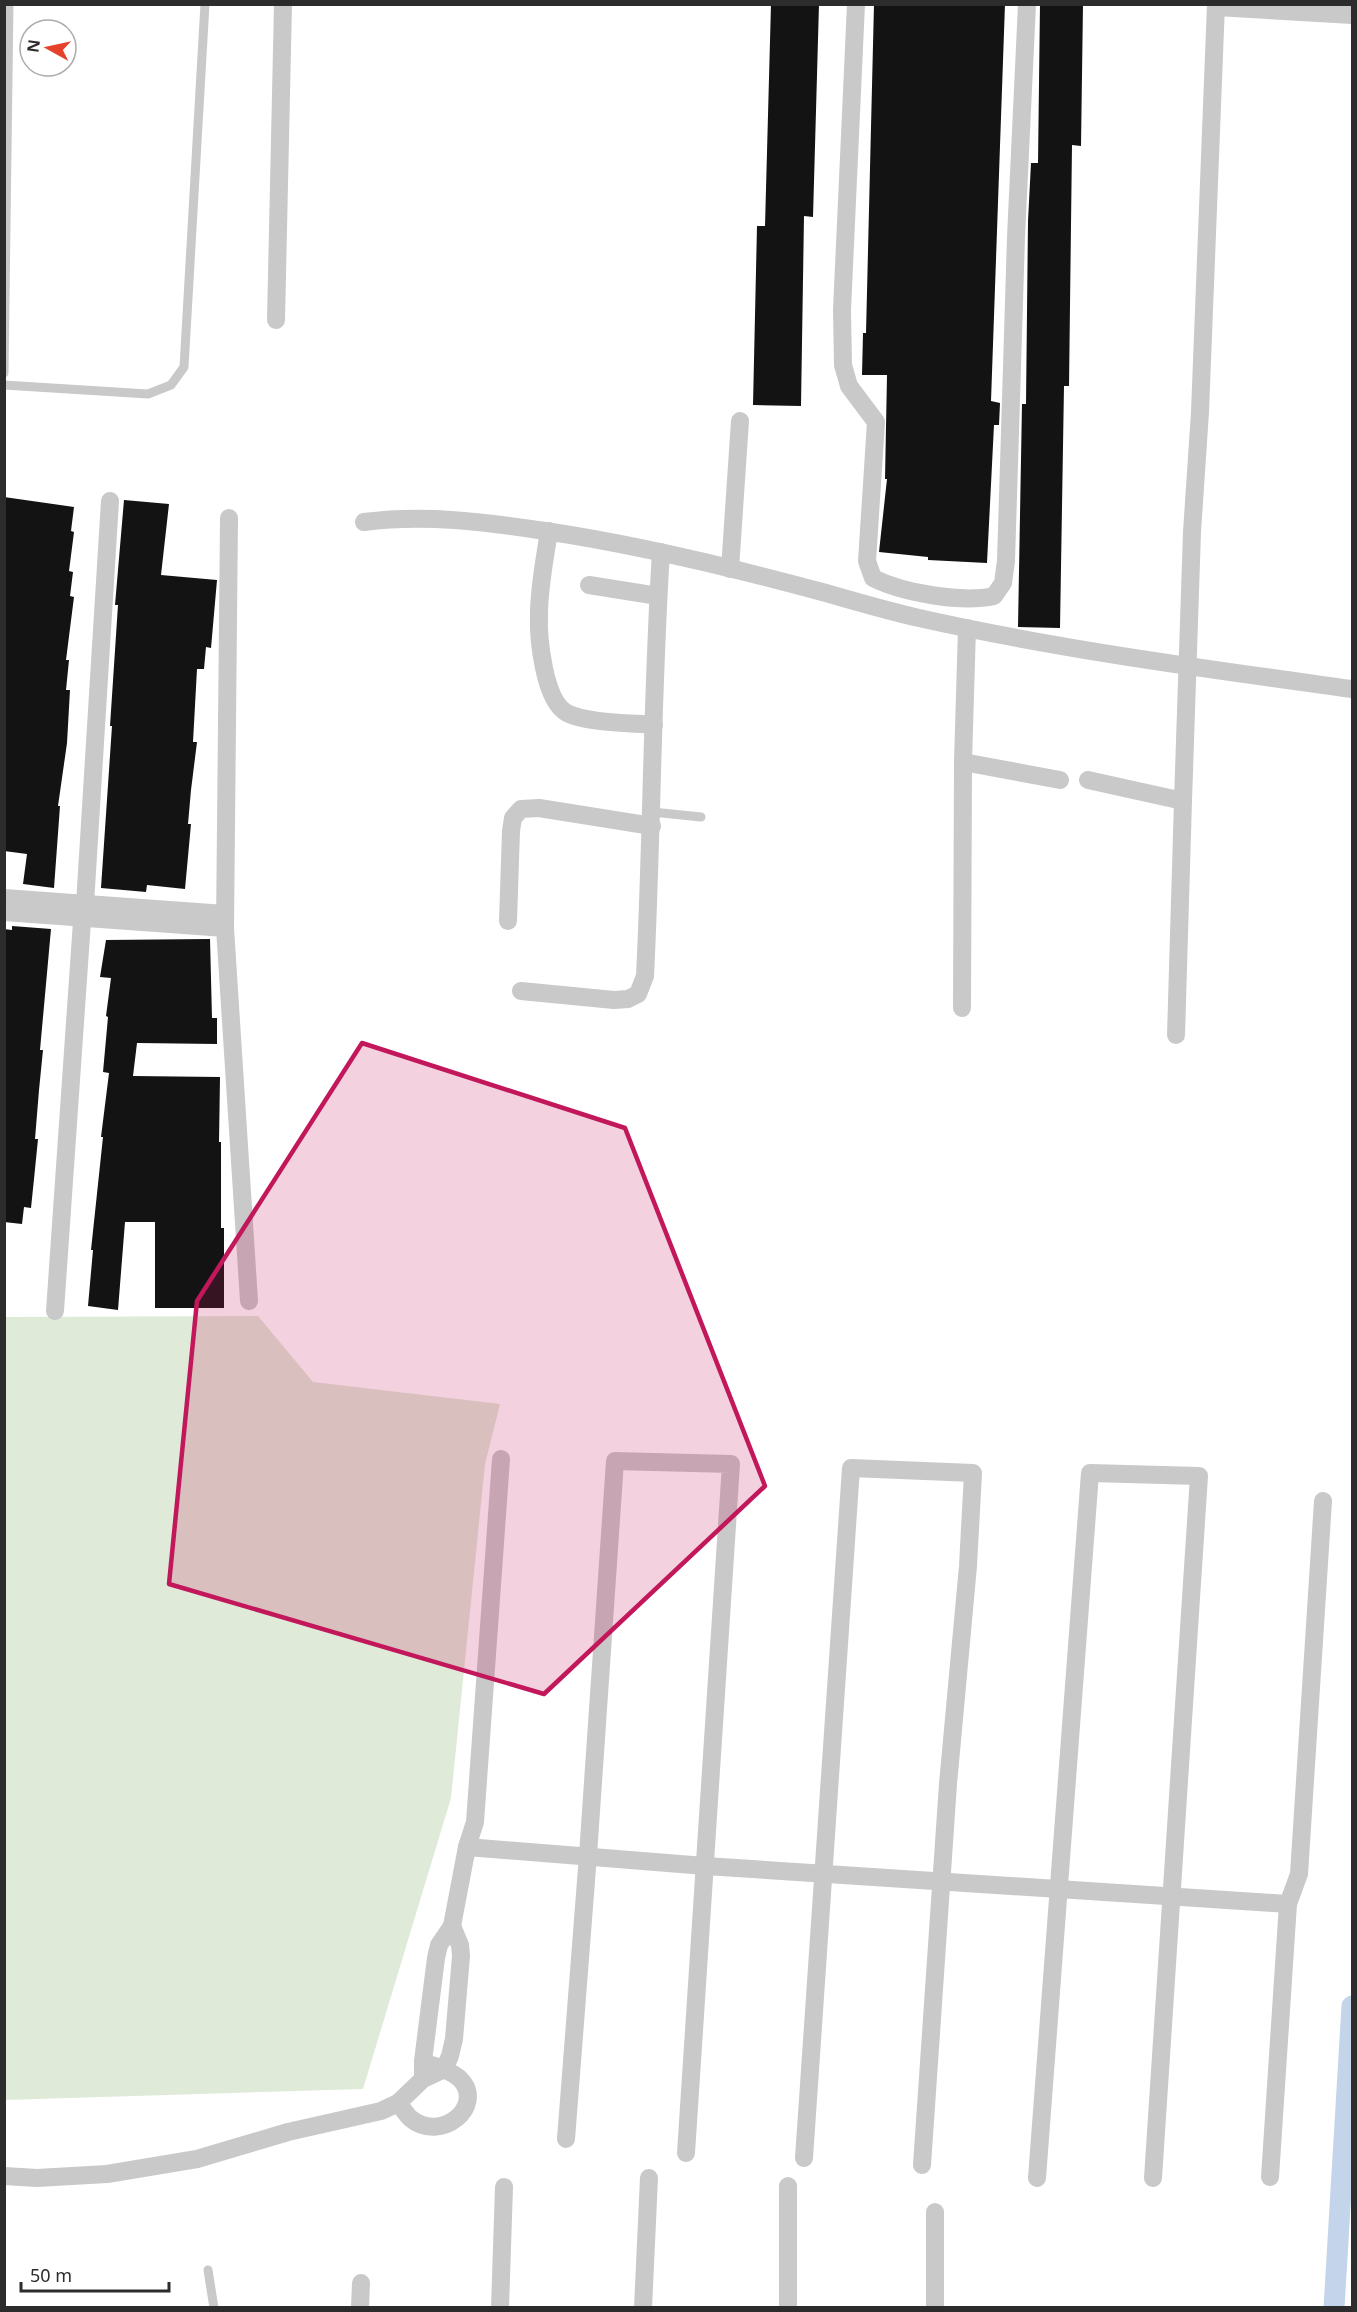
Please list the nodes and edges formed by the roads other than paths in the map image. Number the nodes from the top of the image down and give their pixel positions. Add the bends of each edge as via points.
1 (9, 4) edge
2 (205, 4) edge
3 (284, 4) edge
4 (856, 4) edge
5 (1027, 4) edge
6 (1216, 6) edge
7 (1353, 15) edge
8 (276, 320) dead end
9 (4, 373) edge
10 (4, 385) edge
11 (740, 421) dead end
12 (110, 501) dead end
13 (229, 518) dead end
14 (364, 522) dead end
15 (549, 531) junction
16 (661, 552) junction
17 (730, 569) junction
18 (590, 585) dead end
19 (658, 596) junction
20 (967, 628) junction
21 (1187, 667) junction
22 (1353, 689) edge
23 (654, 725) junction
24 (963, 762) junction
25 (1060, 780) dead end
26 (1088, 780) dead end
27 (1183, 801) junction
28 (701, 817) dead end
29 (652, 819) junction
30 (4, 898) edge
31 (83, 911) junction
32 (4, 912) edge
33 (225, 921) junction
34 (508, 921) dead end
35 (520, 991) dead end
36 (962, 1008) dead end
37 (1176, 1035) dead end
38 (249, 1301) dead end
39 (55, 1311) dead end
40 (501, 1458) dead end
41 (1323, 1501) dead end
42 (466, 1847) junction
43 (588, 1855) junction
44 (705, 1866) junction
45 (824, 1874) junction
46 (943, 1881) junction
47 (1061, 1890) junction
48 (1172, 1897) junction
49 (1288, 1904) junction
50 (452, 1926) junction
51 (444, 2069) junction
52 (423, 2070) junction
53 (398, 2103) junction
54 (567, 2139) dead end
55 (686, 2153) dead end
56 (804, 2158) dead end
57 (922, 2164) dead end
58 (4, 2176) edge
59 (1270, 2177) dead end
60 (649, 2178) dead end
61 (1037, 2178) dead end
62 (1153, 2178) dead end
63 (788, 2186) dead end
64 (504, 2187) dead end
65 (935, 2212) dead end
66 (208, 2270) dead end
67 (361, 2283) dead end
68 (214, 2307) edge
69 (360, 2307) edge
70 (500, 2307) edge
71 (643, 2307) edge
72 (788, 2307) edge
73 (935, 2307) edge

1 - 9 lane
2 - 10 lane via 184,367 171,385 148,394
3 - 8 street
4 - 5 street via 843,365 849,386 876,422 867,561 873,578 888,585 982,598 994,596 1003,584 1006,561
6 - 7 street
6 - 21 street
11 - 17 street
12 - 31 street
13 - 33 street
14 - 15 street via 458,519
15 - 16 street
15 - 23 street via 538,614 542,655 556,704 579,717
16 - 17 street
16 - 19 street
17 - 20 street
18 - 19 street
19 - 23 street
20 - 21 street
20 - 24 street
21 - 22 street
21 - 27 street
23 - 29 street
24 - 25 street
24 - 36 street
26 - 27 street
27 - 37 street
28 - 29 lane
29 - 34 street via 521,809 513,818 511,831
29 - 35 street via 645,976 638,994 614,1000
30 - 31 street
31 - 32 street
31 - 33 street
31 - 39 street
33 - 38 street
40 - 42 street via 476,1822
41 - 49 street via 1299,1874
42 - 43 street
42 - 50 street
43 - 44 street
43 - 44 street via 615,1461 731,1464
43 - 54 street
44 - 45 street
44 - 55 street
45 - 46 street
45 - 46 street via 851,1468 974,1473
45 - 56 street
46 - 47 street
46 - 57 street
47 - 48 street
47 - 48 street via 1090,1473 1199,1476
47 - 61 street
48 - 49 street
48 - 62 street
49 - 59 street
50 - 51 street via 461,1956 454,2039
50 - 52 street via 436,1958
51 - 52 street
51 - 53 street via 461,2079 466,2088 465,2108 457,2120 443,2127 431,2126 411,2118
52 - 53 street
53 - 58 street via 381,2111 288,2132 197,2159 107,2174
60 - 71 street
63 - 72 street
64 - 70 street
65 - 73 street
66 - 68 lane
67 - 69 street

